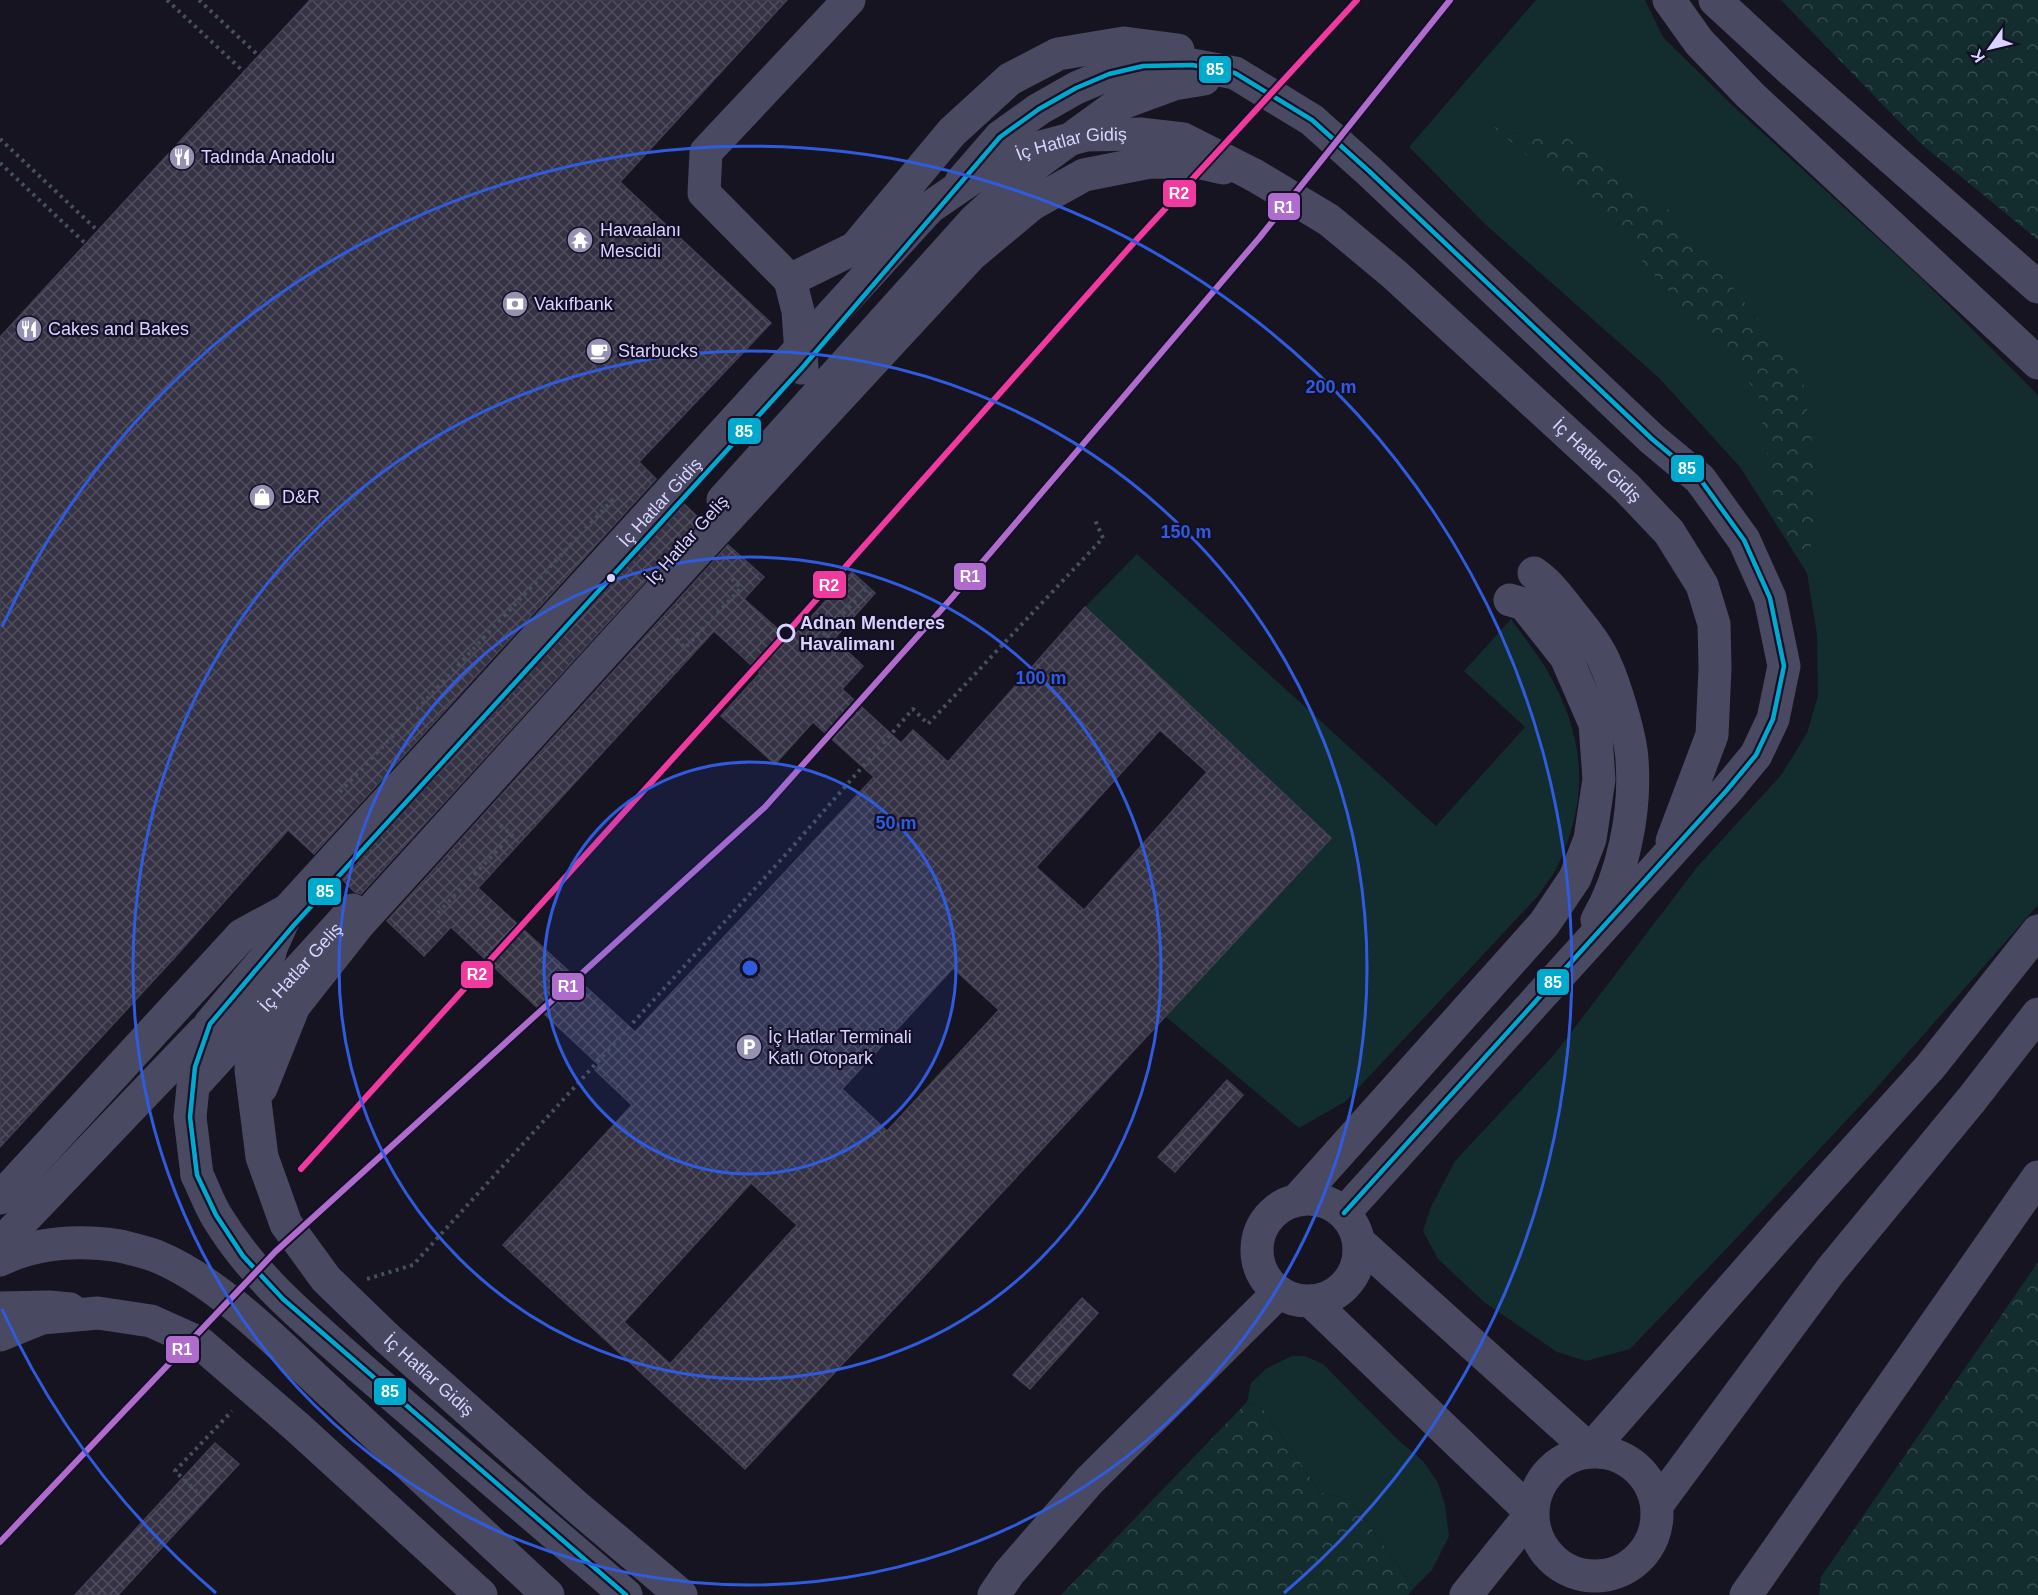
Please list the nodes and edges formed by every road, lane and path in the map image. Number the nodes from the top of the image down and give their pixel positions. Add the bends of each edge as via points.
1 (167, 0) edge
2 (199, 0) edge
3 (849, 0) edge
4 (1669, 0) edge
5 (1715, 0) edge
6 (261, 58) dead end
7 (244, 72) dead end
8 (1235, 73) junction
9 (0, 139) edge
10 (0, 163) edge
11 (1254, 175) junction
12 (98, 231) dead end
13 (86, 244) dead end
14 (790, 280) junction
15 (2038, 287) edge
16 (2038, 363) edge
17 (802, 368) junction
18 (617, 495) dead end
19 (1095, 520) dead end
20 (1534, 573) dead end
21 (732, 579) dead end
22 (868, 587) dead end
23 (1510, 600) dead end
24 (676, 639) dead end
25 (818, 641) dead end
26 (340, 792) dead end
27 (500, 825) dead end
28 (1665, 860) junction
29 (288, 910) junction
30 (438, 913) dead end
31 (2038, 932) edge
32 (1574, 961) junction
33 (2038, 1014) edge
34 (210, 1024) junction
35 (193, 1086) junction
36 (255, 1102) junction
37 (2038, 1176) edge
38 (0, 1198) edge
39 (1297, 1200) junction
40 (1344, 1213) junction
41 (1359, 1242) junction
42 (0, 1244) edge
43 (0, 1260) edge
44 (357, 1282) dead end
45 (1279, 1292) junction
46 (1311, 1301) junction
47 (0, 1308) edge
48 (98, 1313) junction
49 (0, 1320) edge
50 (0, 1335) edge
51 (233, 1411) dead end
52 (1590, 1450) junction
53 (197, 1492) dead end
54 (1657, 1505) junction
55 (1532, 1513) junction
56 (1002, 1584) edge
57 (1591, 1586) edge
58 (481, 1595) edge
59 (548, 1595) edge
60 (626, 1595) edge
61 (681, 1595) edge
62 (975, 1595) edge
63 (1466, 1595) edge
64 (1746, 1595) edge

1 - 7 path
2 - 6 path
3 - 14 street via 706,152 704,193
4 - 16 street via 1699,42 1750,95
5 - 15 street
8 - 14 street via 1192,52 1124,43 1058,54 1010,79 952,132 855,248
8 - 17 street, İç Hatlar Geliş via 1192,65 1143,66 1076,88 1039,110 1000,137
8 - 28 street, İç Hatlar Geliş via 1312,120 1370,172 1652,439 1700,479 1744,540 1770,598 1784,666 1773,719 1756,755
8 - 35 street, İç Hatlar Geliş via 1174,84 1117,105 1036,164 974,221
9 - 12 path
10 - 13 path
11 - 28 street, İç Hatlar Gidiş via 1329,220 1394,274 1627,488 1669,532 1702,585 1714,624 1712,735
11 - 29 street, İç Hatlar Gidiş, bridge via 1183,140 1140,134 1086,135 990,166 929,208
11 - 36 street, İç Hatlar Gidiş, bridge via 1201,163 1150,162 1084,175 1032,204 971,255 358,925 294,1006
14 - 17 street via 798,310
17 - 34 street, İç Hatlar Geliş via 302,916
18 - 26 path
19 - 44 path via 1102,538 928,724 913,709 413,1265
20 - 32 street via 1584,630 1605,663 1632,760 1631,806 1623,855 1609,899
21 - 24 path via 741,588 685,648
22 - 25 path
23 - 39 street via 1524,604 1566,657 1595,724 1599,779 1590,838 1575,878 1544,924
27 - 30 path via 512,835
28 - 32 street, İç Hatlar Geliş
29 - 36 street, İç Hatlar Gidiş, bridge via 265,961 256,996 251,1070
29 - 38 street via 242,935
31 - 52 street via 1930,1067
32 - 40 street
33 - 54 street via 1831,1270
34 - 35 street, İç Hatlar Geliş via 195,1067
34 - 42 street
35 - 60 street, İç Hatlar Geliş, bridge via 190,1117 198,1175 216,1215 243,1256 283,1299 358,1366
36 - 61 street, İç Hatlar Gidiş, bridge via 262,1157 286,1224 326,1279 387,1338
37 - 64 street
39 - 40 street via 1314,1198
39 - 45 street via 1268,1217 1260,1232 1259,1265
40 - 41 street
41 - 46 street via 1353,1275 1335,1293
41 - 52 street
43 - 59 street, bridge via 16,1252 74,1242 120,1246 156,1256 208,1286 331,1393
45 - 46 street
45 - 56 street via 1089,1481
46 - 55 street
47 - 48 street, bridge via 50,1306
48 - 49 street, bridge
48 - 50 street, bridge via 42,1318
48 - 58 street, bridge via 151,1321 200,1343
51 - 53 path via 175,1471
52 - 54 street via 1621,1457 1638,1469 1650,1485
52 - 55 street via 1562,1461 1546,1475 1536,1493
54 - 57 street via 1657,1526 1650,1545 1637,1561
55 - 57 street via 1535,1533 1545,1552
55 - 63 street
56 - 62 street

